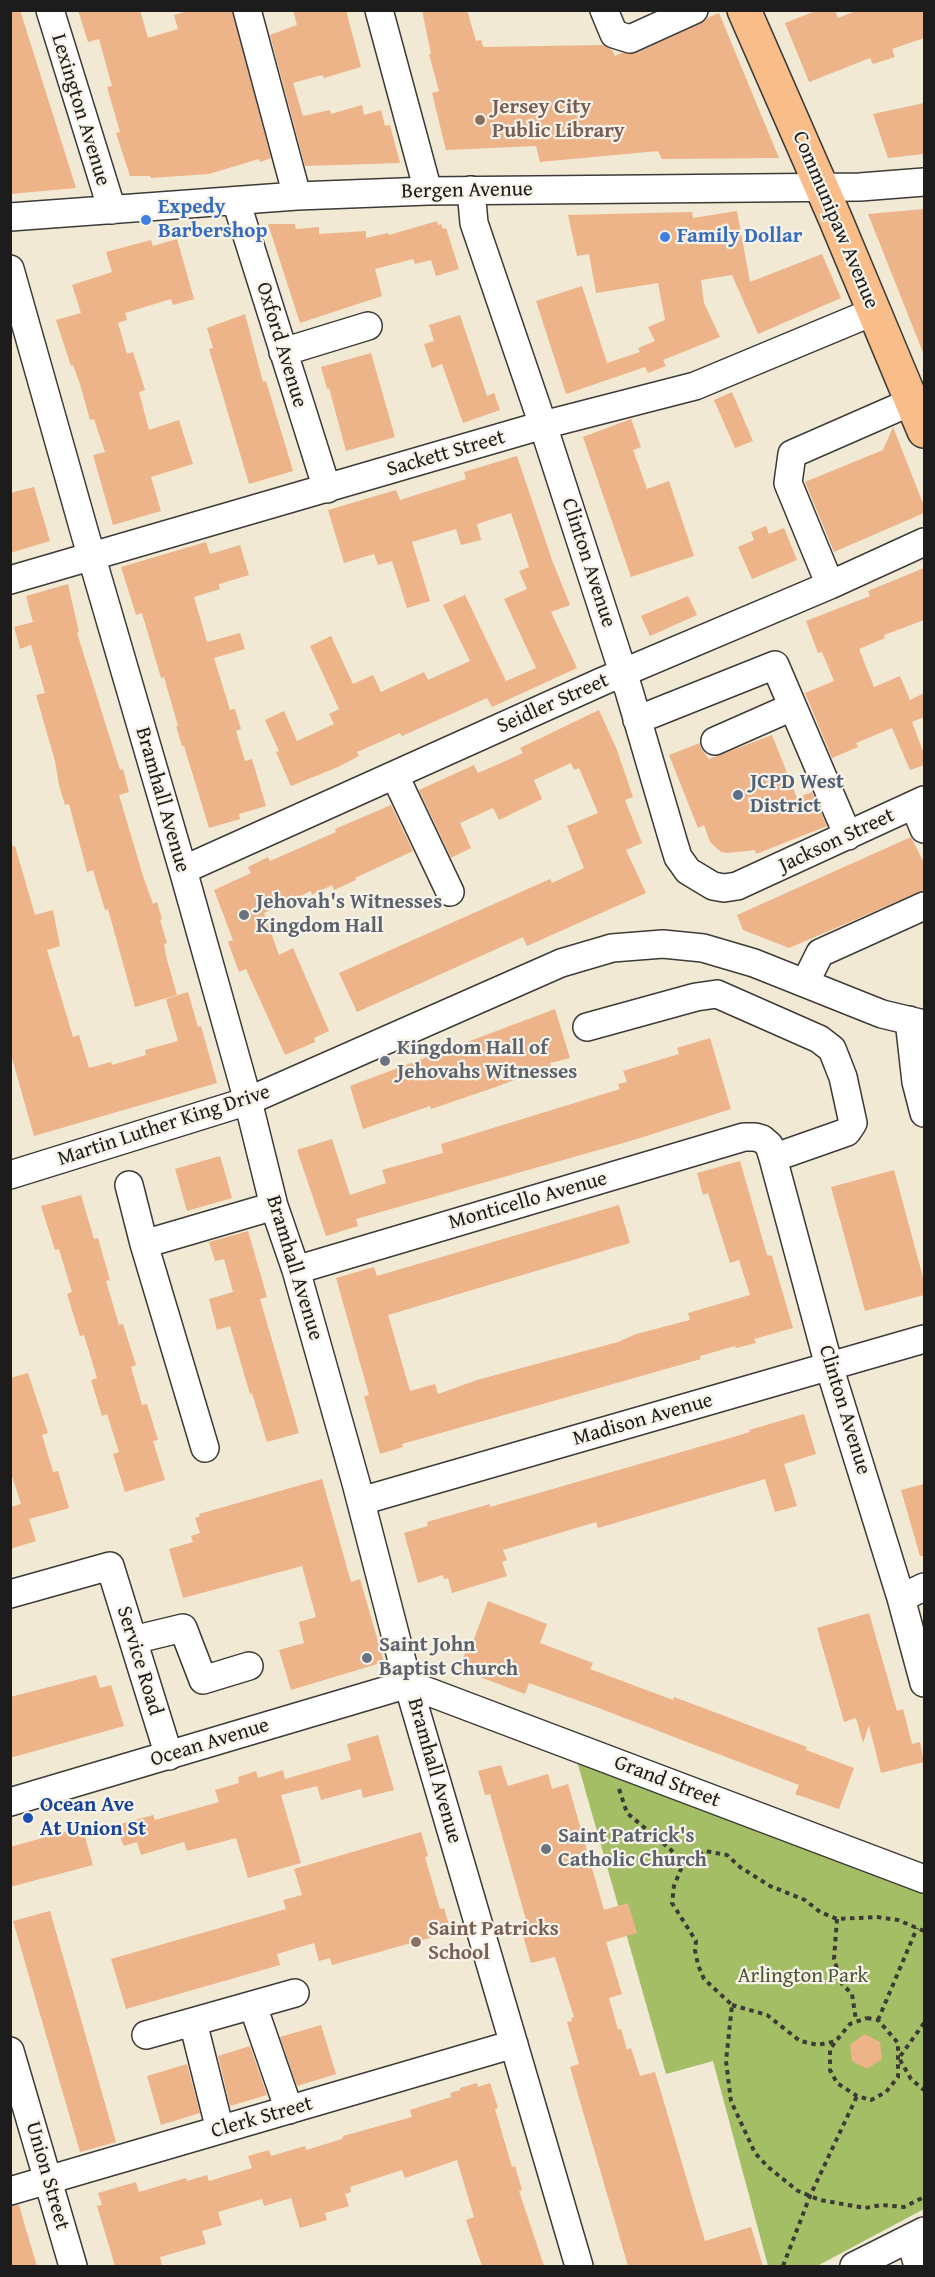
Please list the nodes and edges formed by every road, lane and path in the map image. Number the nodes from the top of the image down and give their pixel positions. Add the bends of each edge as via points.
1 (50, 10) edge
2 (247, 10) edge
3 (379, 10) edge
4 (604, 10) edge
5 (694, 10) edge
6 (744, 10) edge
7 (924, 182) edge
8 (822, 186) junction
9 (471, 190) junction
10 (428, 191) junction
11 (297, 196) junction
12 (236, 201) junction
13 (112, 210) junction
14 (10, 217) edge
15 (10, 269) edge
16 (875, 311) junction
17 (368, 327) dead end
18 (283, 352) junction
19 (917, 401) edge
20 (543, 425) junction
21 (327, 489) junction
22 (924, 542) edge
23 (91, 557) junction
24 (10, 580) edge
25 (830, 585) junction
26 (623, 673) junction
27 (792, 707) junction
28 (637, 720) junction
29 (715, 741) dead end
30 (395, 776) junction
31 (921, 812) edge
32 (848, 836) junction
33 (183, 870) junction
34 (749, 882) joint
35 (450, 892) dead end
36 (924, 906) edge
37 (805, 983) junction
38 (917, 1022) edge
39 (587, 1027) dead end
40 (248, 1101) junction
41 (924, 1109) edge
42 (767, 1149) junction
43 (12, 1169) edge
44 (129, 1185) dead end
45 (274, 1206) junction
46 (144, 1244) junction
47 (296, 1270) junction
48 (924, 1339) edge
49 (830, 1366) junction
50 (205, 1448) dead end
51 (361, 1501) junction
52 (913, 1593) edge
53 (10, 1594) edge
54 (133, 1640) junction
55 (249, 1666) dead end
56 (924, 1683) edge
57 (408, 1684) junction
58 (169, 1756) junction
59 (617, 1785) dead end
60 (10, 1802) edge
61 (683, 1864) junction
62 (924, 1879) edge
63 (837, 1919) junction
64 (917, 1928) junction
65 (924, 1931) edge
66 (295, 1994) dead end
67 (732, 2005) junction
68 (253, 2006) junction
69 (856, 2020) junction
70 (878, 2020) junction
71 (193, 2022) junction
72 (924, 2023) edge
73 (146, 2035) dead end
74 (836, 2041) junction
75 (514, 2044) junction
76 (10, 2051) edge
77 (899, 2058) junction
78 (924, 2090) edge
79 (857, 2096) junction
80 (289, 2110) junction
81 (220, 2130) junction
82 (49, 2180) junction
83 (10, 2191) edge
84 (810, 2196) junction
85 (924, 2197) edge
86 (917, 2234) edge
87 (74, 2266) edge
88 (579, 2266) edge
89 (783, 2266) edge
90 (854, 2266) edge
91 (918, 2266) edge

1 - 13 street, Lexington Avenue
2 - 11 street
3 - 10 street
4 - 5 street via 614,34 630,39
6 - 8 main road, Communipaw Avenue
7 - 8 street, Bergen Avenue
8 - 9 street, Bergen Avenue
8 - 16 main road, Communipaw Avenue
9 - 10 street, Bergen Avenue
9 - 20 street, Clinton Avenue via 474,223
10 - 11 street, Bergen Avenue
11 - 12 street, Bergen Avenue
12 - 13 street, Bergen Avenue
12 - 18 street, Oxford Avenue
13 - 14 street, Bergen Avenue
15 - 23 street, Bramhall Avenue
16 - 19 main road, Communipaw Avenue
16 - 20 street, Sackett Street via 695,386
17 - 18 street
18 - 21 street, Oxford Avenue
19 - 25 street via 792,454 788,483
20 - 21 street, Sackett Street
20 - 26 street, Clinton Avenue
21 - 23 street, Sackett Street
22 - 25 street, Seidler Street
23 - 24 street, Sackett Street
23 - 33 street, Bramhall Avenue
25 - 26 street, Seidler Street
26 - 28 street, Clinton Avenue
26 - 30 street, Seidler Street
27 - 28 street via 775,665
27 - 29 street
27 - 32 street
28 - 34 street, Clinton Avenue via 678,857 688,871 713,886 724,888
30 - 33 street, Seidler Street
30 - 35 street
31 - 32 street, Jackson Street
32 - 34 street, Jackson Street
33 - 40 street, Bramhall Avenue
36 - 37 street via 820,953
37 - 38 street, Martin Luther King Drive via 882,1014
37 - 40 street, Martin Luther King Drive via 703,948 663,944 612,948 561,963
38 - 41 street via 916,1082
39 - 42 street, Monticello Avenue via 717,994 819,1039 832,1049 843,1077 852,1123 847,1132
40 - 43 street, Martin Luther King Drive
40 - 45 street, Bramhall Avenue
42 - 47 street, Monticello Avenue via 754,1137 744,1137
42 - 49 street, Clinton Avenue
44 - 46 street
45 - 46 street
45 - 47 street, Bramhall Avenue
46 - 50 street
47 - 51 street, Bramhall Avenue
48 - 49 street, Madison Avenue
49 - 51 street, Madison Avenue
49 - 52 street, Clinton Avenue
51 - 57 street, Bramhall Avenue
52 - 56 street, Clinton Avenue
53 - 54 street, Service Road via 110,1566
54 - 55 street via 183,1628 203,1680
54 - 58 street, Service Road
57 - 58 street, Ocean Avenue
57 - 62 street, Grand Street
57 - 75 street, Bramhall Avenue
58 - 60 street, Ocean Avenue
59 - 61 path via 627,1813
61 - 63 path via 705,1851 728,1855 770,1886
61 - 67 path via 672,1903 696,1941 704,1979
63 - 64 path via 877,1917
63 - 69 path via 834,1959 842,1984 852,1994
64 - 65 path
64 - 70 path
66 - 68 street
67 - 74 path via 767,2015 800,2040 818,2045
67 - 84 path via 726,2061 731,2101 756,2153 798,2191
68 - 71 street
68 - 80 street
69 - 70 path
69 - 74 path
70 - 77 path via 898,2043
71 - 73 street
71 - 81 street
72 - 77 path
74 - 79 path via 831,2049 830,2070 837,2083
75 - 80 street, Clerk Street
75 - 88 street, Bramhall Avenue
76 - 82 street, Union Street
77 - 78 path via 911,2079
77 - 79 path via 898,2077 886,2092 871,2100
79 - 84 path
80 - 81 street, Clerk Street
81 - 82 street, Clerk Street
82 - 83 street, Clerk Street
82 - 87 street, Union Street
84 - 85 path via 866,2208 904,2207
84 - 89 path
86 - 90 street
86 - 91 street

